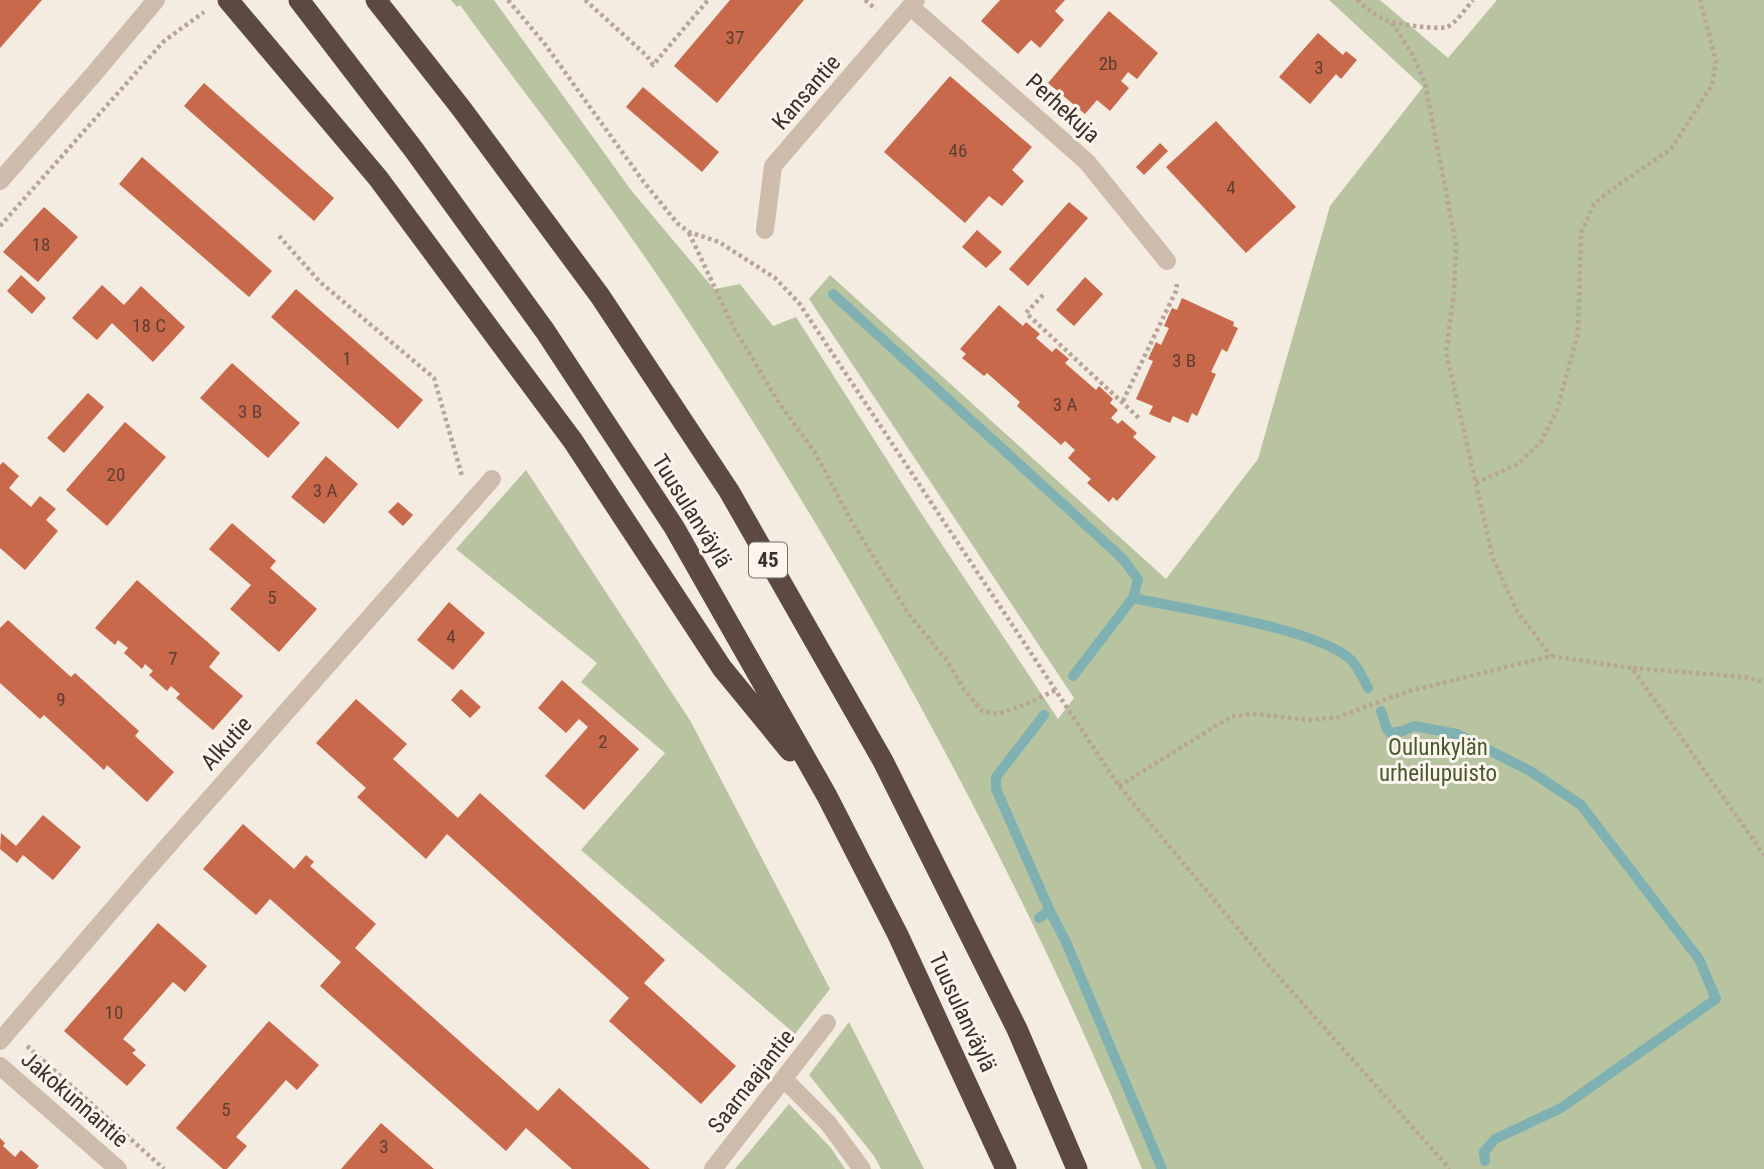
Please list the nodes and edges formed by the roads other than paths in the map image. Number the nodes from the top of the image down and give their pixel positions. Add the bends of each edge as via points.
1 (156, 0) edge
2 (299, 0) edge
3 (376, 0) edge
4 (913, 4) edge
5 (227, 7) edge
6 (0, 181) edge
7 (765, 230) dead end
8 (1167, 261) road end
9 (492, 479) dead end
10 (827, 796) junction
11 (827, 1023) dead end
12 (5, 1036) edge
13 (0, 1066) edge
14 (784, 1079) junction
15 (118, 1169) edge
16 (713, 1169) edge
17 (862, 1169) edge
18 (1006, 1169) edge
19 (1077, 1169) edge

1 - 6 street
2 - 10 highway, Tuusulanväylä via 553,343 674,527
3 - 19 highway, Tuusulanväylä / 45 via 600,296 729,491 883,761 1017,1029
4 - 7 street, Kansantie via 774,166
4 - 8 street, Perhekuja via 1087,162
5 - 10 highway via 378,178 573,441 722,668
9 - 12 street, Alkutie
10 - 18 highway, Tuusulanväylä via 898,935
11 - 14 street, Saarnaajantie
13 - 15 street, Jakokunnantie
14 - 16 street, Saarnaajantie
14 - 17 street via 828,1123

